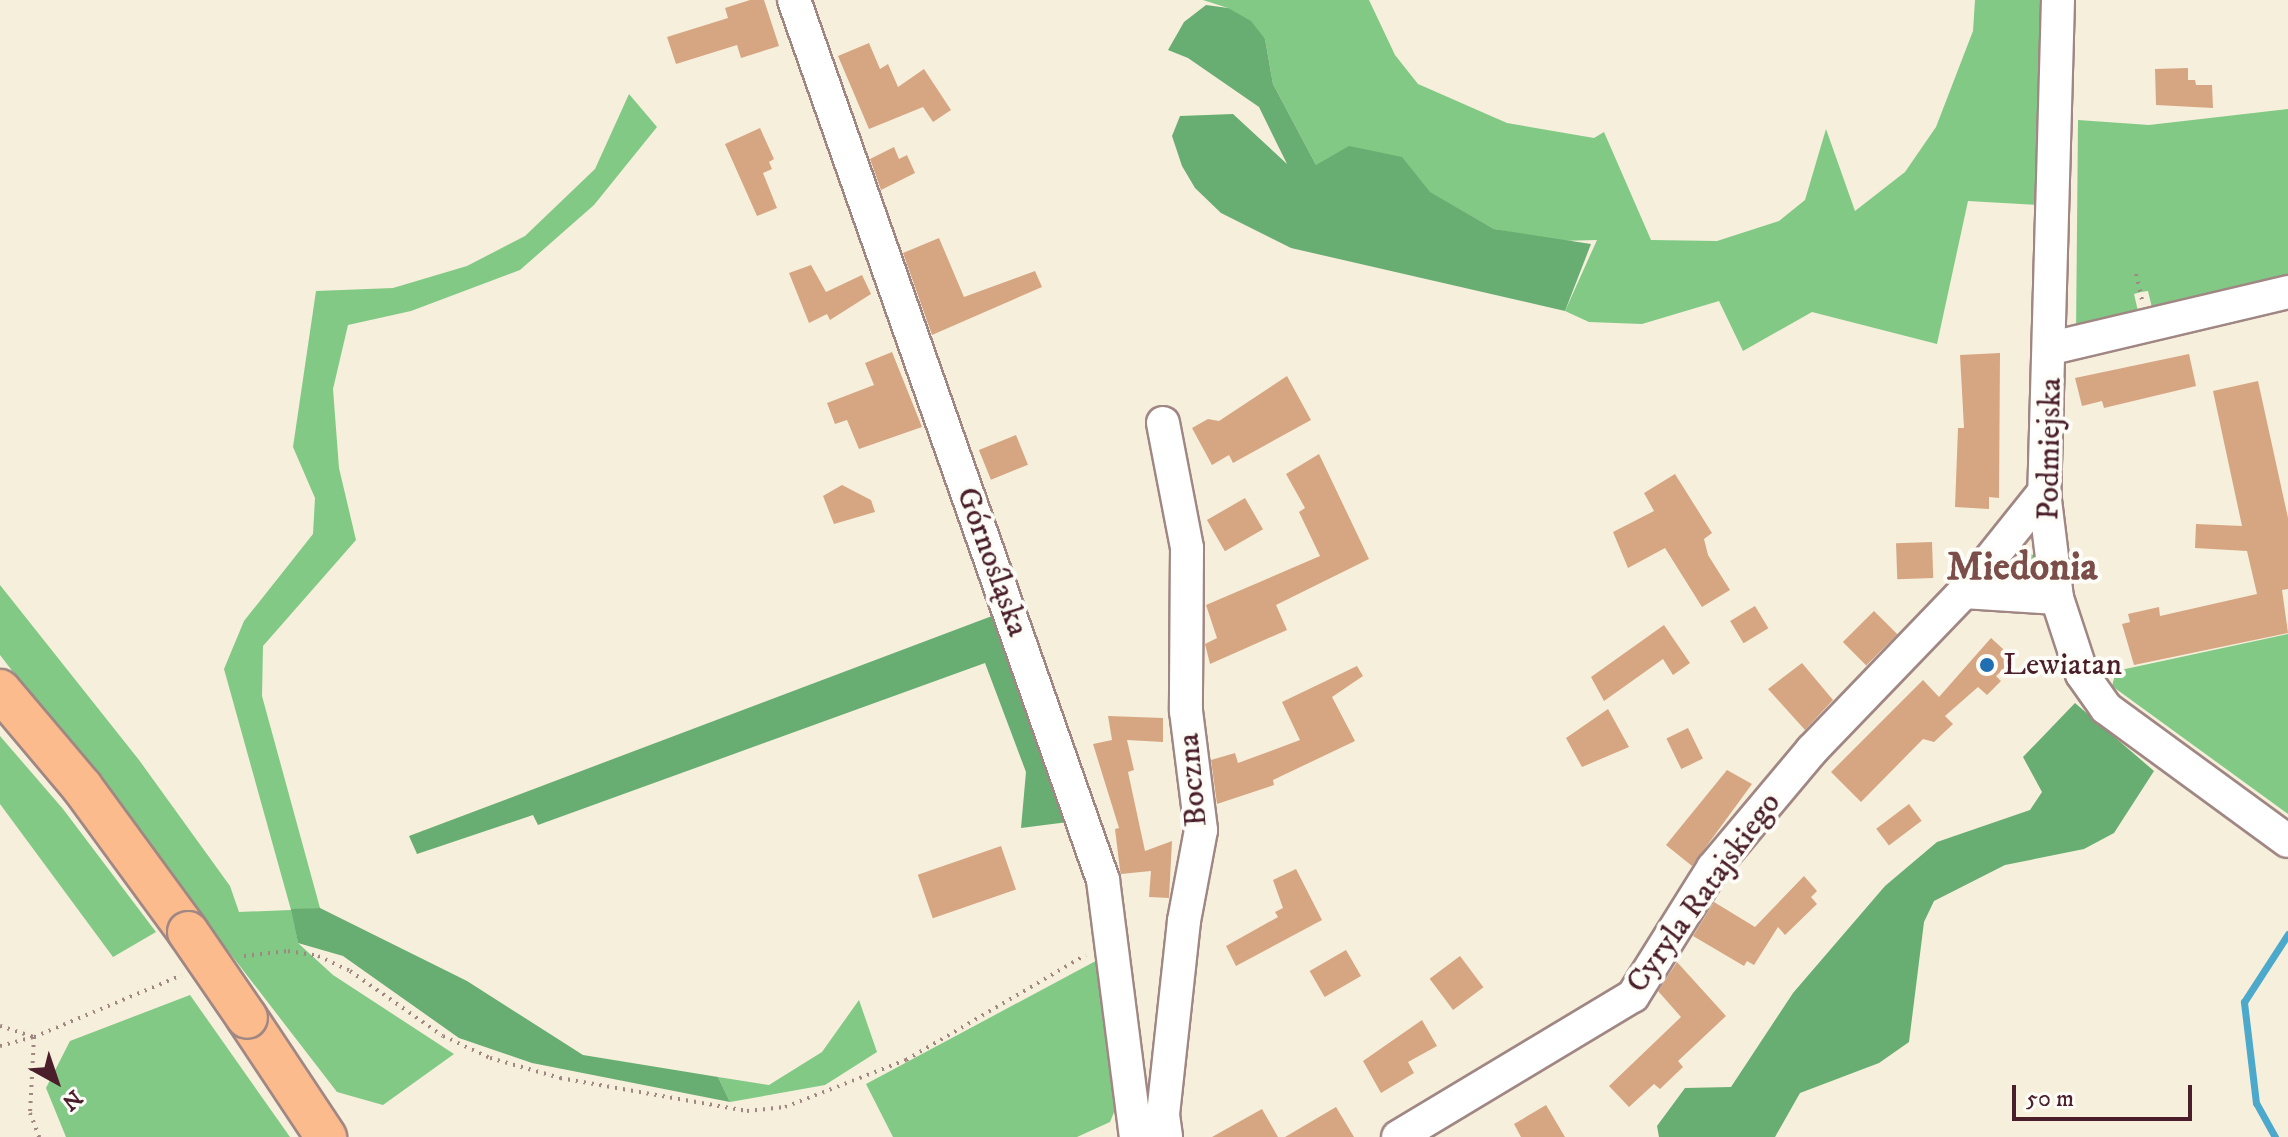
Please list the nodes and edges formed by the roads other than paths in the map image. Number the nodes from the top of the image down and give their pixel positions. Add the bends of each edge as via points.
1 (794, 0) edge
2 (2058, 0) edge
3 (2288, 292) edge
4 (2052, 348) junction
5 (1163, 423) dead end
6 (2044, 492) junction
7 (1964, 592) junction
8 (2057, 598) junction
9 (0, 690) edge
10 (2288, 841) edge
11 (326, 1137) edge
12 (1136, 1137) edge
13 (1166, 1137) edge
14 (1398, 1137) edge

1 - 12 street, Górnośląska via 1086,826 1114,943
2 - 4 street, Podmiejska
3 - 4 street
4 - 6 street, Podmiejska
5 - 13 street, Boczna via 1187,548 1186,711 1201,830 1182,936 1163,1115
6 - 7 street, Cyryla Ratajskiego
6 - 8 street, Podmiejska
7 - 8 street
7 - 14 street, Cyryla Ratajskiego via 1812,750 1713,868 1633,996
8 - 10 street, Podmiejska via 2082,674 2106,708
9 - 11 main road, bridge via 82,787 188,932

